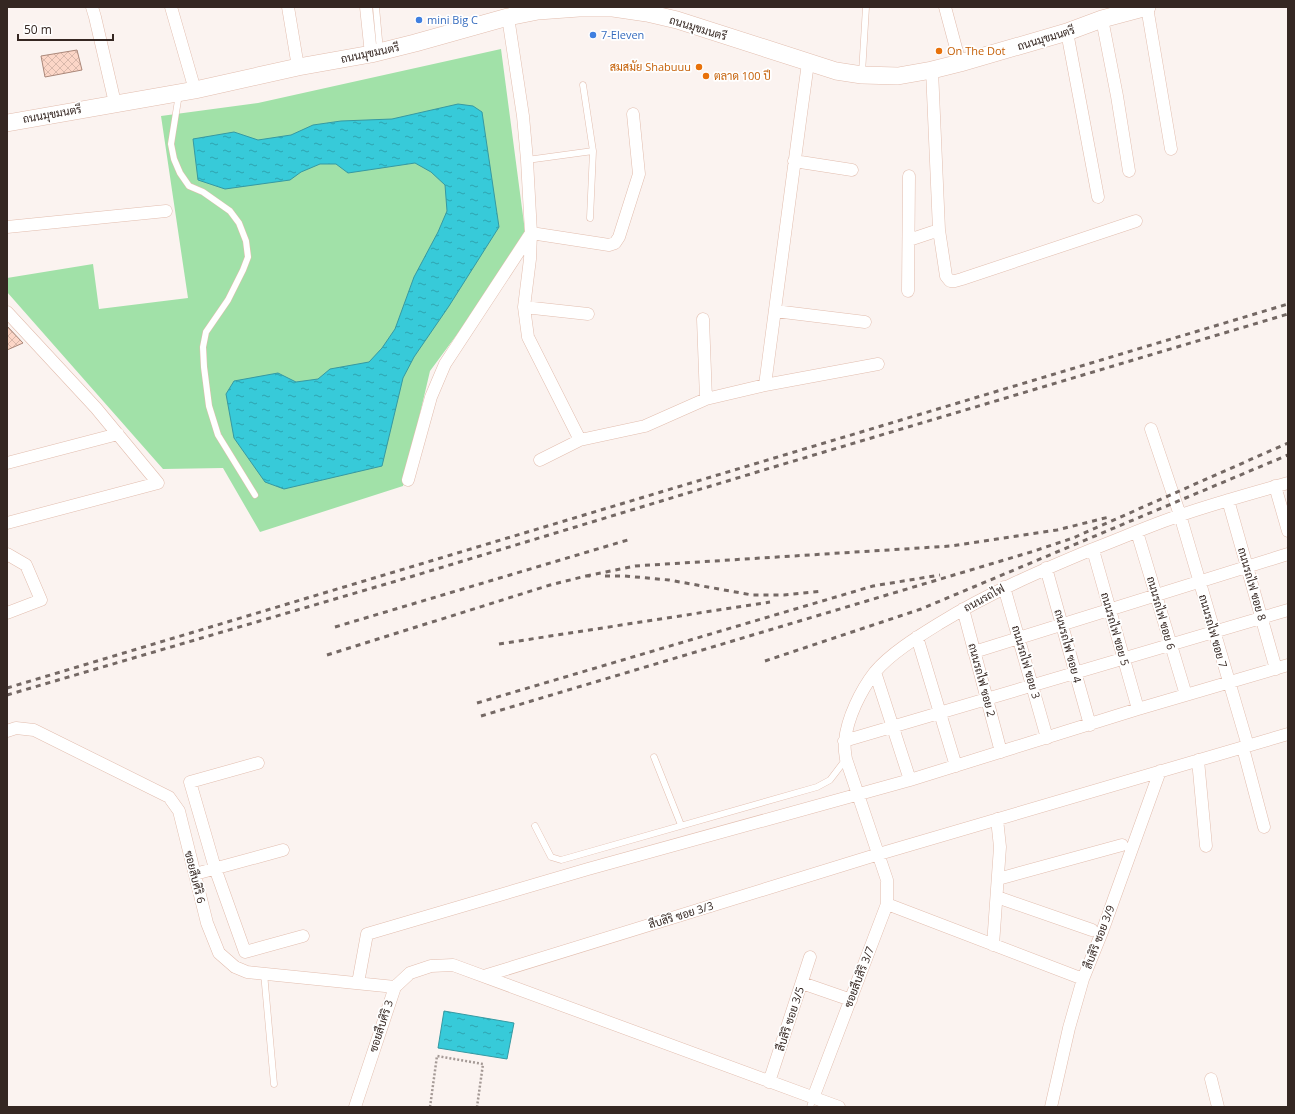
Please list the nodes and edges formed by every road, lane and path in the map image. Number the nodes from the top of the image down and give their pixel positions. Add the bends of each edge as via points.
1 (92, 7) edge
2 (171, 7) edge
3 (288, 7) edge
4 (366, 7) edge
5 (376, 7) edge
6 (866, 7) edge
7 (945, 7) edge
8 (1147, 7) edge
9 (538, 9) edge
10 (508, 17) junction
11 (1102, 19) junction
12 (1067, 32) junction
13 (375, 53) junction
14 (808, 63) junction
15 (960, 63) junction
16 (298, 67) junction
17 (932, 70) junction
18 (862, 75) junction
19 (583, 85) dead end
20 (187, 91) junction
21 (115, 103) junction
22 (634, 114) dead end
23 (7, 123) edge
24 (1171, 149) dead end
25 (593, 151) junction
26 (527, 160) junction
27 (794, 161) junction
28 (852, 170) dead end
29 (1129, 171) dead end
30 (909, 176) dead end
31 (1098, 197) dead end
32 (166, 211) dead end
33 (590, 218) dead end
34 (1136, 220) dead end
35 (7, 227) edge
36 (939, 230) junction
37 (531, 233) junction
38 (908, 240) junction
39 (908, 291) dead end
40 (524, 307) junction
41 (775, 311) junction
42 (7, 312) edge
43 (588, 314) dead end
44 (703, 319) dead end
45 (865, 322) dead end
46 (878, 364) dead end
47 (765, 385) junction
48 (706, 398) junction
49 (1151, 429) dead end
50 (118, 434) junction
51 (580, 440) junction
52 (540, 460) dead end
53 (7, 463) edge
54 (408, 480) dead end
55 (1288, 483) edge
56 (1275, 486) junction
57 (255, 495) dead end
58 (1228, 500) junction
59 (1180, 515) junction
60 (7, 523) edge
61 (1137, 532) junction
62 (1288, 532) edge
63 (1093, 550) junction
64 (7, 554) edge
65 (1288, 554) edge
66 (1247, 566) junction
67 (1046, 568) junction
68 (1199, 581) junction
69 (1004, 587) junction
70 (1156, 595) junction
71 (963, 609) junction
72 (1110, 610) junction
73 (1288, 610) edge
74 (7, 613) edge
75 (1262, 617) junction
76 (1062, 625) junction
77 (1214, 631) junction
78 (917, 637) junction
79 (1019, 638) junction
80 (1170, 644) junction
81 (974, 652) junction
82 (1124, 658) junction
83 (1282, 667) edge
84 (875, 672) junction
85 (1075, 672) junction
86 (1228, 682) junction
87 (1032, 685) junction
88 (1186, 695) junction
89 (987, 699) junction
90 (1138, 709) junction
91 (940, 713) junction
92 (1090, 725) junction
93 (893, 727) junction
94 (7, 731) edge
95 (1288, 734) edge
96 (1047, 738) junction
97 (844, 741) junction
98 (1245, 747) junction
99 (1001, 752) junction
100 (654, 757) dead end
101 (846, 759) junction
102 (1198, 760) junction
103 (258, 763) dead end
104 (956, 766) junction
105 (1160, 771) junction
106 (910, 780) junction
107 (857, 794) junction
108 (997, 819) junction
109 (681, 825) junction
110 (534, 826) dead end
111 (1264, 827) dead end
112 (1122, 845) dead end
113 (1206, 846) dead end
114 (283, 850) dead end
115 (879, 854) junction
116 (215, 868) junction
117 (195, 874) junction
118 (998, 879) junction
119 (997, 897) junction
120 (886, 904) junction
121 (1092, 930) dead end
122 (303, 936) dead end
123 (993, 945) junction
124 (810, 957) dead end
125 (264, 973) junction
126 (484, 976) junction
127 (1083, 979) junction
128 (358, 983) junction
129 (802, 983) junction
130 (395, 987) junction
131 (850, 1000) junction
132 (1211, 1079) dead end
133 (769, 1082) junction
134 (274, 1084) dead end
135 (812, 1103) edge
136 (354, 1107) edge
137 (430, 1107) edge
138 (477, 1107) edge
139 (839, 1107) edge
140 (1051, 1107) edge
141 (1218, 1107) edge

1 - 21 street
2 - 20 street
3 - 16 street
4 - 13 street
5 - 13 lane
6 - 18 lane
7 - 15 street
8 - 11 main road, ถนนมุขมนตรี
8 - 24 street
9 - 10 main road, ถนนมุขมนตรี
9 - 14 main road, ถนนมุขมนตรี via 613,8 647,13 677,20
10 - 13 main road, ถนนมุขมนตรี
10 - 26 street
11 - 12 main road, ถนนมุขมนตรี
11 - 29 street
12 - 15 main road, ถนนมุขมนตรี
12 - 31 street
13 - 16 main road, ถนนมุขมนตรี
14 - 18 main road, ถนนมุขมนตรี
14 - 27 street
15 - 17 main road, ถนนมุขมนตรี
16 - 20 main road, ถนนมุขมนตรี
17 - 18 main road, ถนนมุขมนตรี via 898,76
17 - 36 street
19 - 25 lane
20 - 21 main road, ถนนมุขมนตรี
20 - 57 lane via 171,144 174,159 189,186 203,192 230,211 239,223 246,241 248,257 243,270 228,300 206,332 203,347 209,406 218,435
21 - 23 main road, ถนนมุขมนตรี
22 - 37 street via 639,174 615,243 610,245
25 - 26 lane
25 - 33 lane
26 - 37 street
27 - 28 street
27 - 41 street
30 - 38 street
32 - 35 street
34 - 36 street via 955,281 950,281 946,276
36 - 38 street
37 - 40 street
37 - 54 street via 445,364 431,397
38 - 39 street
40 - 43 street
40 - 51 street via 528,337
41 - 45 street
41 - 47 street
42 - 50 street
44 - 48 street
46 - 47 street
47 - 48 street
48 - 51 street via 645,426
49 - 59 street, ถนนรถไฟ ซอย 7
50 - 53 street
50 - 60 street via 158,483
51 - 52 street
55 - 56 street, ถนนรถไฟ
56 - 58 street, ถนนรถไฟ
56 - 62 street
58 - 59 street, ถนนรถไฟ
58 - 66 street, ถนนรถไฟ ซอย 8
59 - 61 street, ถนนรถไฟ
59 - 68 street, ถนนรถไฟ ซอย 7
61 - 63 street, ถนนรถไฟ
61 - 70 street, ถนนรถไฟ ซอย 6
63 - 67 street, ถนนรถไฟ
63 - 72 street, ถนนรถไฟ ซอย 5
64 - 74 street via 26,565 41,600
65 - 66 street
66 - 68 street
66 - 75 street, ถนนรถไฟ ซอย 8
67 - 69 street, ถนนรถไฟ
67 - 76 street, ถนนรถไฟ ซอย 4
68 - 70 street
68 - 77 street, ถนนรถไฟ ซอย 7
69 - 71 street, ถนนรถไฟ
69 - 79 street, ถนนรถไฟ ซอย 3
70 - 72 street
70 - 80 street, ถนนรถไฟ ซอย 6
71 - 78 street, ถนนรถไฟ
71 - 81 street, ถนนรถไฟ ซอย 2
72 - 76 street
72 - 82 street, ถนนรถไฟ ซอย 5
73 - 75 street
75 - 77 street
75 - 83 street, ถนนรถไฟ ซอย 8
76 - 79 street
76 - 85 street, ถนนรถไฟ ซอย 4
77 - 80 street
77 - 86 street, ถนนรถไฟ ซอย 7
78 - 84 street, ถนนรถไฟ
78 - 91 street
79 - 81 street
79 - 87 street, ถนนรถไฟ ซอย 3
80 - 82 street
80 - 88 street, ถนนรถไฟ ซอย 6
81 - 89 street, ถนนรถไฟ ซอย 2
82 - 85 street
82 - 90 street, ถนนรถไฟ ซอย 5
83 - 86 street
84 - 93 street
84 - 97 street, ถนนรถไฟ via 851,715
85 - 87 street
85 - 92 street, ถนนรถไฟ ซอย 4
86 - 88 street
86 - 98 street, ถนนรถไฟ ซอย 7
87 - 89 street
87 - 96 street, ถนนรถไฟ ซอย 3
88 - 90 street
89 - 91 street
89 - 99 street, ถนนรถไฟ ซอย 2
90 - 92 street
91 - 93 street
91 - 104 street
92 - 96 street
93 - 97 street
93 - 106 street
94 - 117 street, ซอยสืบศิริ 6 via 16,728 34,730 169,798 179,811
95 - 98 street
96 - 99 street
97 - 101 street, ถนนรถไฟ
98 - 102 street
98 - 111 street, ถนนรถไฟ ซอย 7
99 - 104 street
100 - 109 lane
101 - 107 street, ถนนรถไฟ
101 - 109 lane via 830,780 817,787
102 - 105 street
102 - 113 street
103 - 116 street via 190,782
104 - 106 street
105 - 108 street
105 - 127 street, สืบสิริ ซอย 3/9
106 - 107 street
107 - 115 street, ถนนรถไฟ
107 - 128 street via 367,934
108 - 115 street
108 - 118 street via 1000,847
109 - 110 lane via 561,860 551,857
112 - 118 street
114 - 116 street
115 - 120 street, ซอยสืบสิริ 3/7 via 887,880
115 - 126 street, สืบสิริ ซอย 3/3
116 - 117 street
116 - 122 street via 245,952
117 - 125 street, ซอยสืบศิริ 6 via 207,922 219,953 247,972
118 - 119 street
119 - 121 street
119 - 123 street
120 - 123 street
120 - 131 street, ซอยสืบสิริ 3/7
123 - 127 street
124 - 129 street, สืบสิริ ซอย 3/5
125 - 128 street, ซอยสืบศิริ 6
125 - 134 lane
126 - 130 street, ซอยสืบศิริ 3 via 453,965 431,966 410,973
126 - 133 street, ซอยสืบศิริ 3
127 - 140 street, สืบสิริ ซอย 3/9
128 - 130 street, ซอยสืบศิริ 6
129 - 131 street
129 - 133 street, สืบสิริ ซอย 3/5
130 - 136 street, ซอยสืบศิริ 3
131 - 135 street, ซอยสืบสิริ 3/7
132 - 141 street
133 - 135 street, ซอยสืบศิริ 3
135 - 139 street, ซอยสืบศิริ 3
137 - 138 path via 437,1056 483,1064

